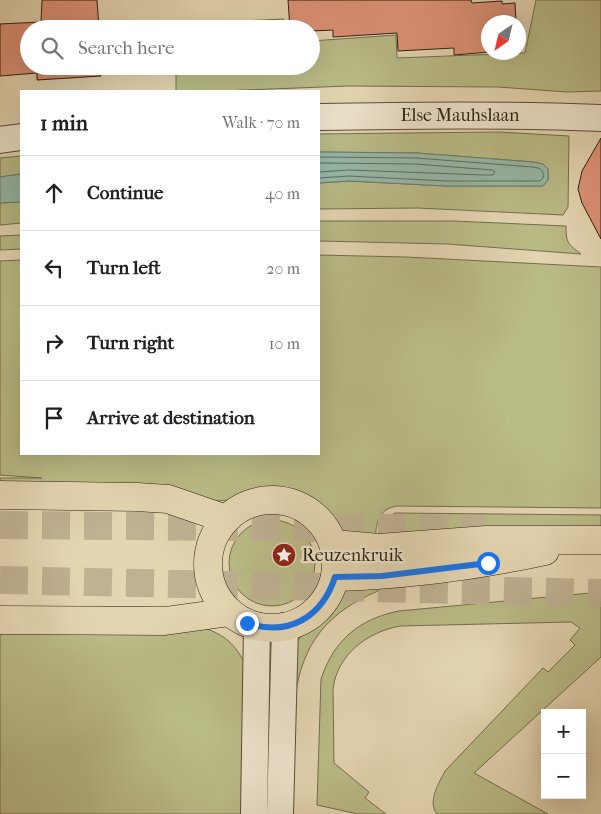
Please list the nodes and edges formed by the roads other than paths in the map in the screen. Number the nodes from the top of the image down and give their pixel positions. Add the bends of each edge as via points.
1 (320, 117) edge
2 (601, 118) edge
3 (20, 137) edge
4 (0, 140) edge
5 (0, 495) edge
6 (226, 519) junction
7 (598, 540) edge
8 (334, 544) junction
9 (335, 577) junction
10 (230, 612) junction
11 (0, 620) edge
12 (257, 626) junction
13 (285, 626) junction
14 (254, 814) edge
15 (280, 814) edge

1 - 2 street, Else Mauhslaan
3 - 4 street
5 - 6 main road via 168,499
6 - 8 main road via 250,503 280,499 307,509 328,531
6 - 10 main road via 213,538 208,566 215,594
7 - 8 main road via 486,540 379,548
7 - 9 main road via 488,563 382,576
8 - 9 main road
9 - 13 main road via 326,600 317,610 297,623
10 - 11 main road via 165,621
10 - 12 main road
12 - 13 main road
12 - 14 street
13 - 15 street

